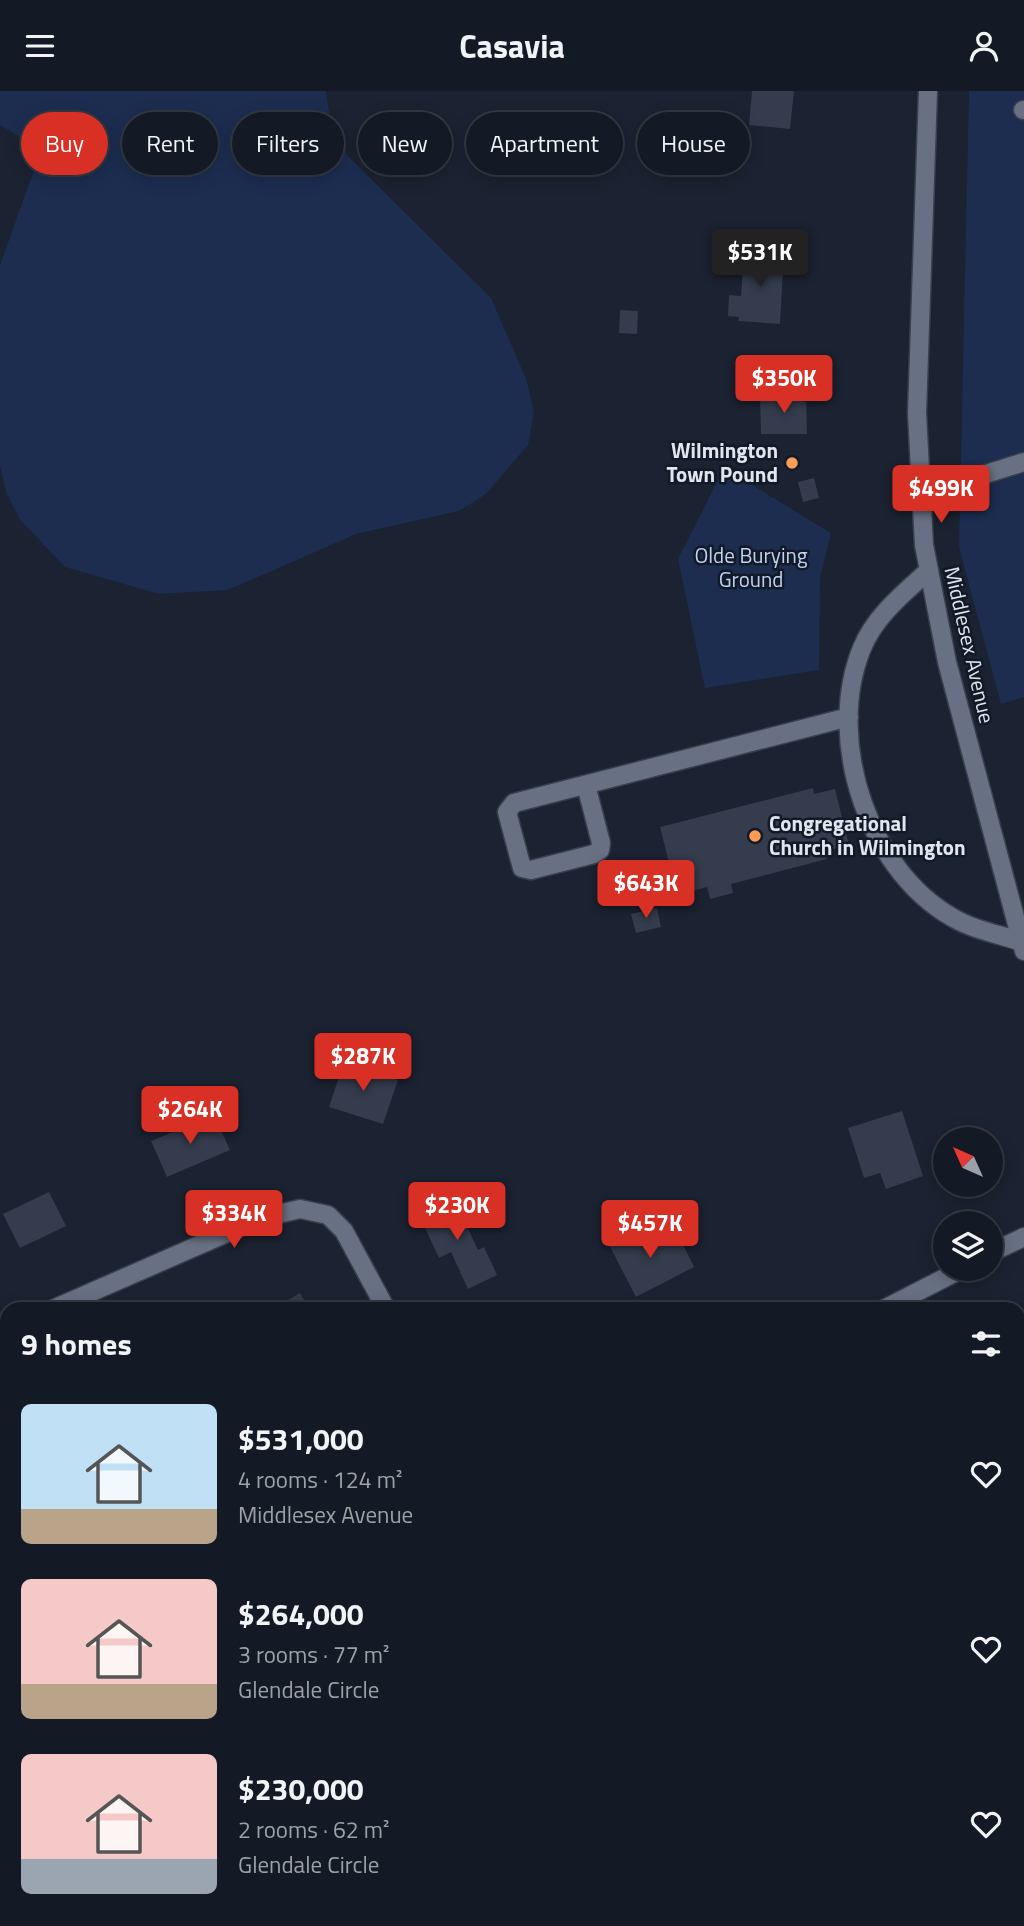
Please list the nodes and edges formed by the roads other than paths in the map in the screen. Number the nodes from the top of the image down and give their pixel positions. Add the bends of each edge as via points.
1 (928, 91) edge
2 (1024, 462) edge
3 (919, 495) junction
4 (928, 571) junction
5 (849, 717) junction
6 (586, 785) junction
7 (1023, 946) edge
8 (1024, 1237) edge
9 (1003, 1247) edge
10 (938, 1281) edge
11 (69, 1302) edge
12 (382, 1302) edge
13 (897, 1302) edge

1 - 3 main road, Middlesex Avenue
2 - 3 main road
3 - 4 main road, Middlesex Avenue
4 - 5 main road via 890,606 863,647
4 - 7 main road, Middlesex Avenue via 947,662
5 - 6 main road
5 - 7 main road via 851,753 862,801 876,834 903,875 960,922
6 - 6 main road via 509,807 522,868 531,870 600,850
8 - 9 main road
10 - 13 main road
11 - 12 main road via 261,1218 300,1209 328,1215 344,1231

